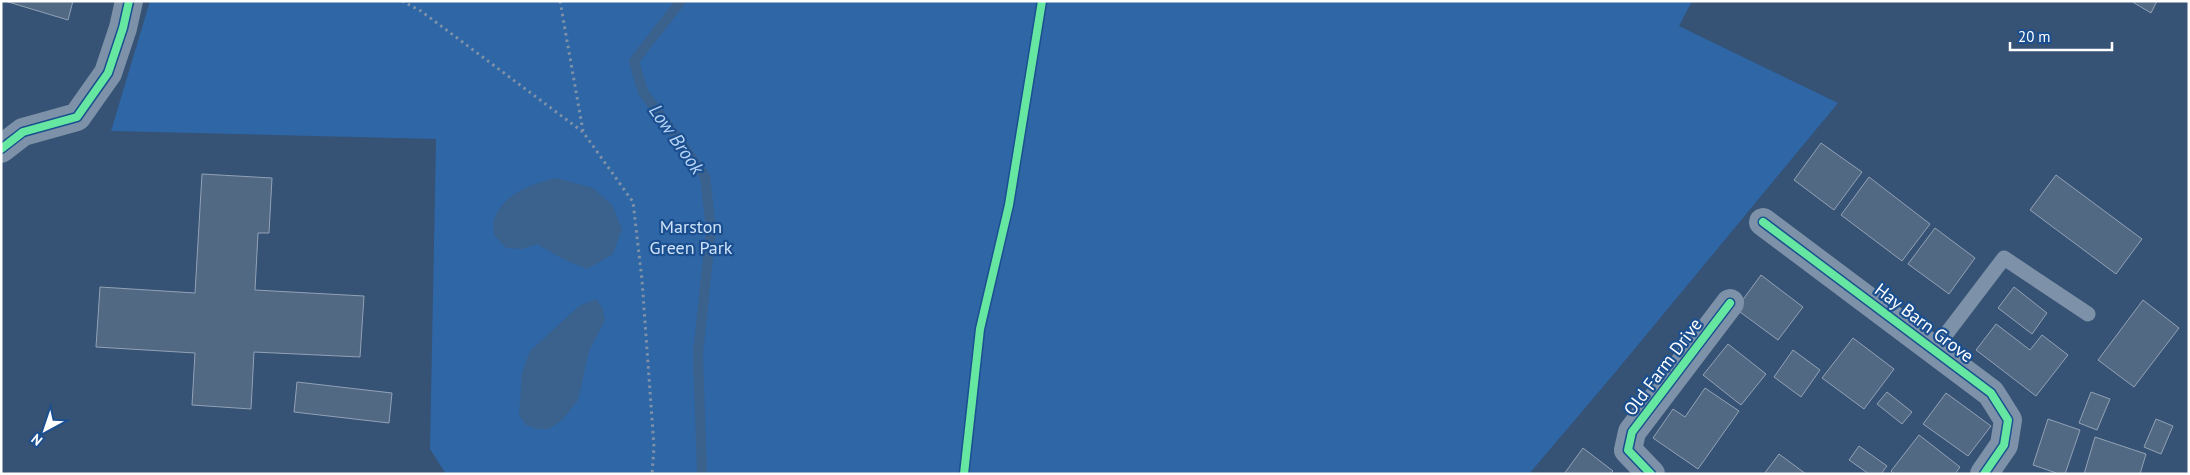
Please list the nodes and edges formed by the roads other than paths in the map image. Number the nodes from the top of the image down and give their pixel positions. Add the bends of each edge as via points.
1 (129, 1) edge
2 (1, 149) edge
3 (1763, 222) dead end
4 (1730, 303) dead end
5 (2088, 314) dead end
6 (1934, 350) junction
7 (1651, 474) edge
8 (1984, 474) edge

1 - 2 street via 108,73 77,117 23,132
3 - 6 street, Hay Barn Grove
4 - 7 street, Old Farm Drive via 1632,432 1628,450
5 - 6 lane via 2004,258
6 - 8 street, Hay Barn Grove via 1991,392 2008,420 2004,445

